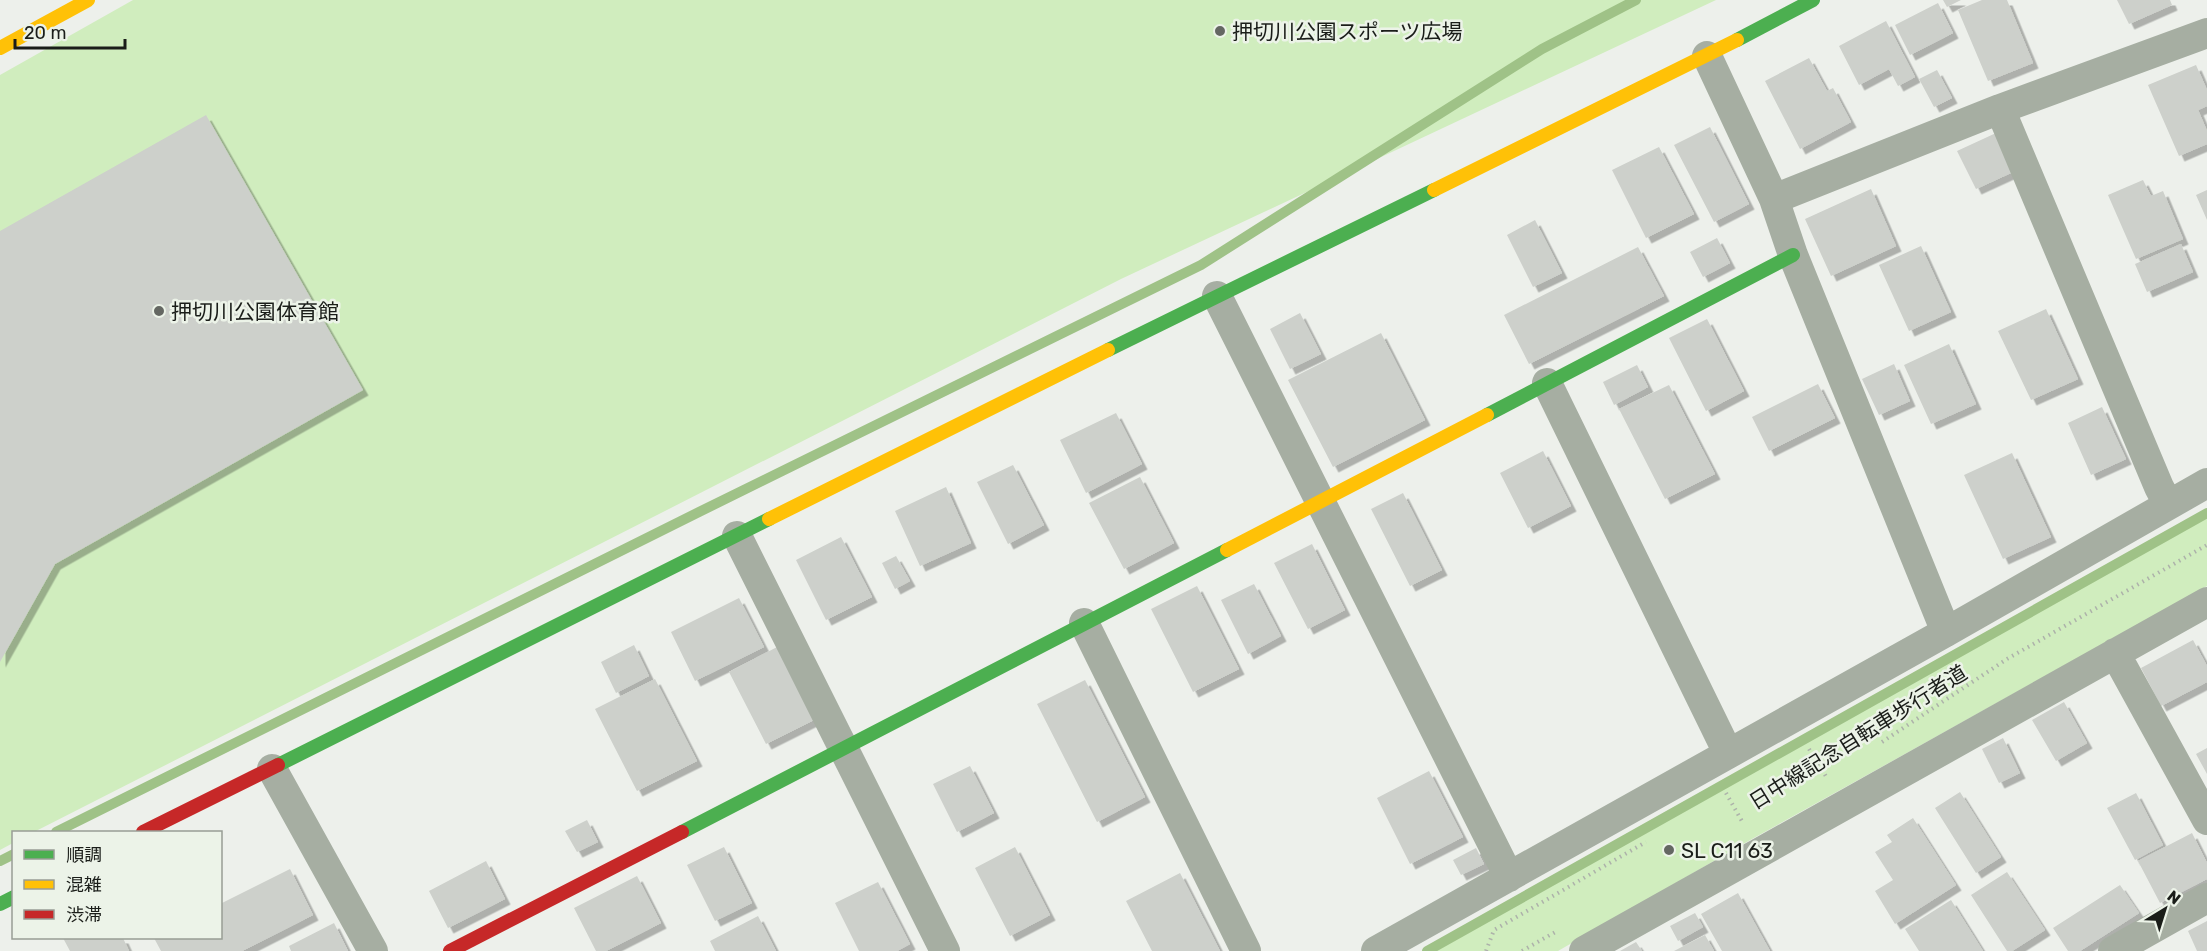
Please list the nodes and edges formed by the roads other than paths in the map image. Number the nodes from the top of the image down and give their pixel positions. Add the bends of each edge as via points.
1 (88, 0) edge
2 (1813, 0) edge
3 (2206, 34) edge
4 (0, 48) edge
5 (1707, 56) junction
6 (2000, 109) junction
7 (1774, 199) junction
8 (1793, 255) junction
9 (1217, 296) junction
10 (1547, 382) junction
11 (2207, 483) edge
12 (1320, 500) junction
13 (2168, 504) junction
14 (736, 536) junction
15 (2207, 602) edge
16 (1084, 622) junction
17 (1946, 632) junction
18 (2115, 653) junction
19 (845, 749) junction
20 (1728, 753) junction
21 (272, 769) junction
22 (2207, 820) edge
23 (145, 831) edge
24 (1509, 877) junction
25 (2207, 898) edge
26 (373, 951) edge
27 (450, 951) edge
28 (945, 951) edge
29 (1246, 951) edge
30 (1376, 951) edge
31 (1584, 951) edge
32 (2113, 951) edge

1 - 4 street
2 - 5 street
3 - 6 street
5 - 7 street
5 - 9 street
6 - 7 street
6 - 13 street
7 - 8 street
8 - 10 street
8 - 17 street
9 - 12 street
9 - 14 street
10 - 12 street
10 - 20 street
11 - 13 street
12 - 16 street
12 - 24 street
13 - 17 street
14 - 19 street
14 - 21 street
15 - 18 street
16 - 19 street
16 - 29 street
17 - 20 street
18 - 22 street
18 - 31 street
19 - 27 street
19 - 28 street
20 - 24 street
21 - 23 street
21 - 26 street
24 - 30 street
25 - 32 street

